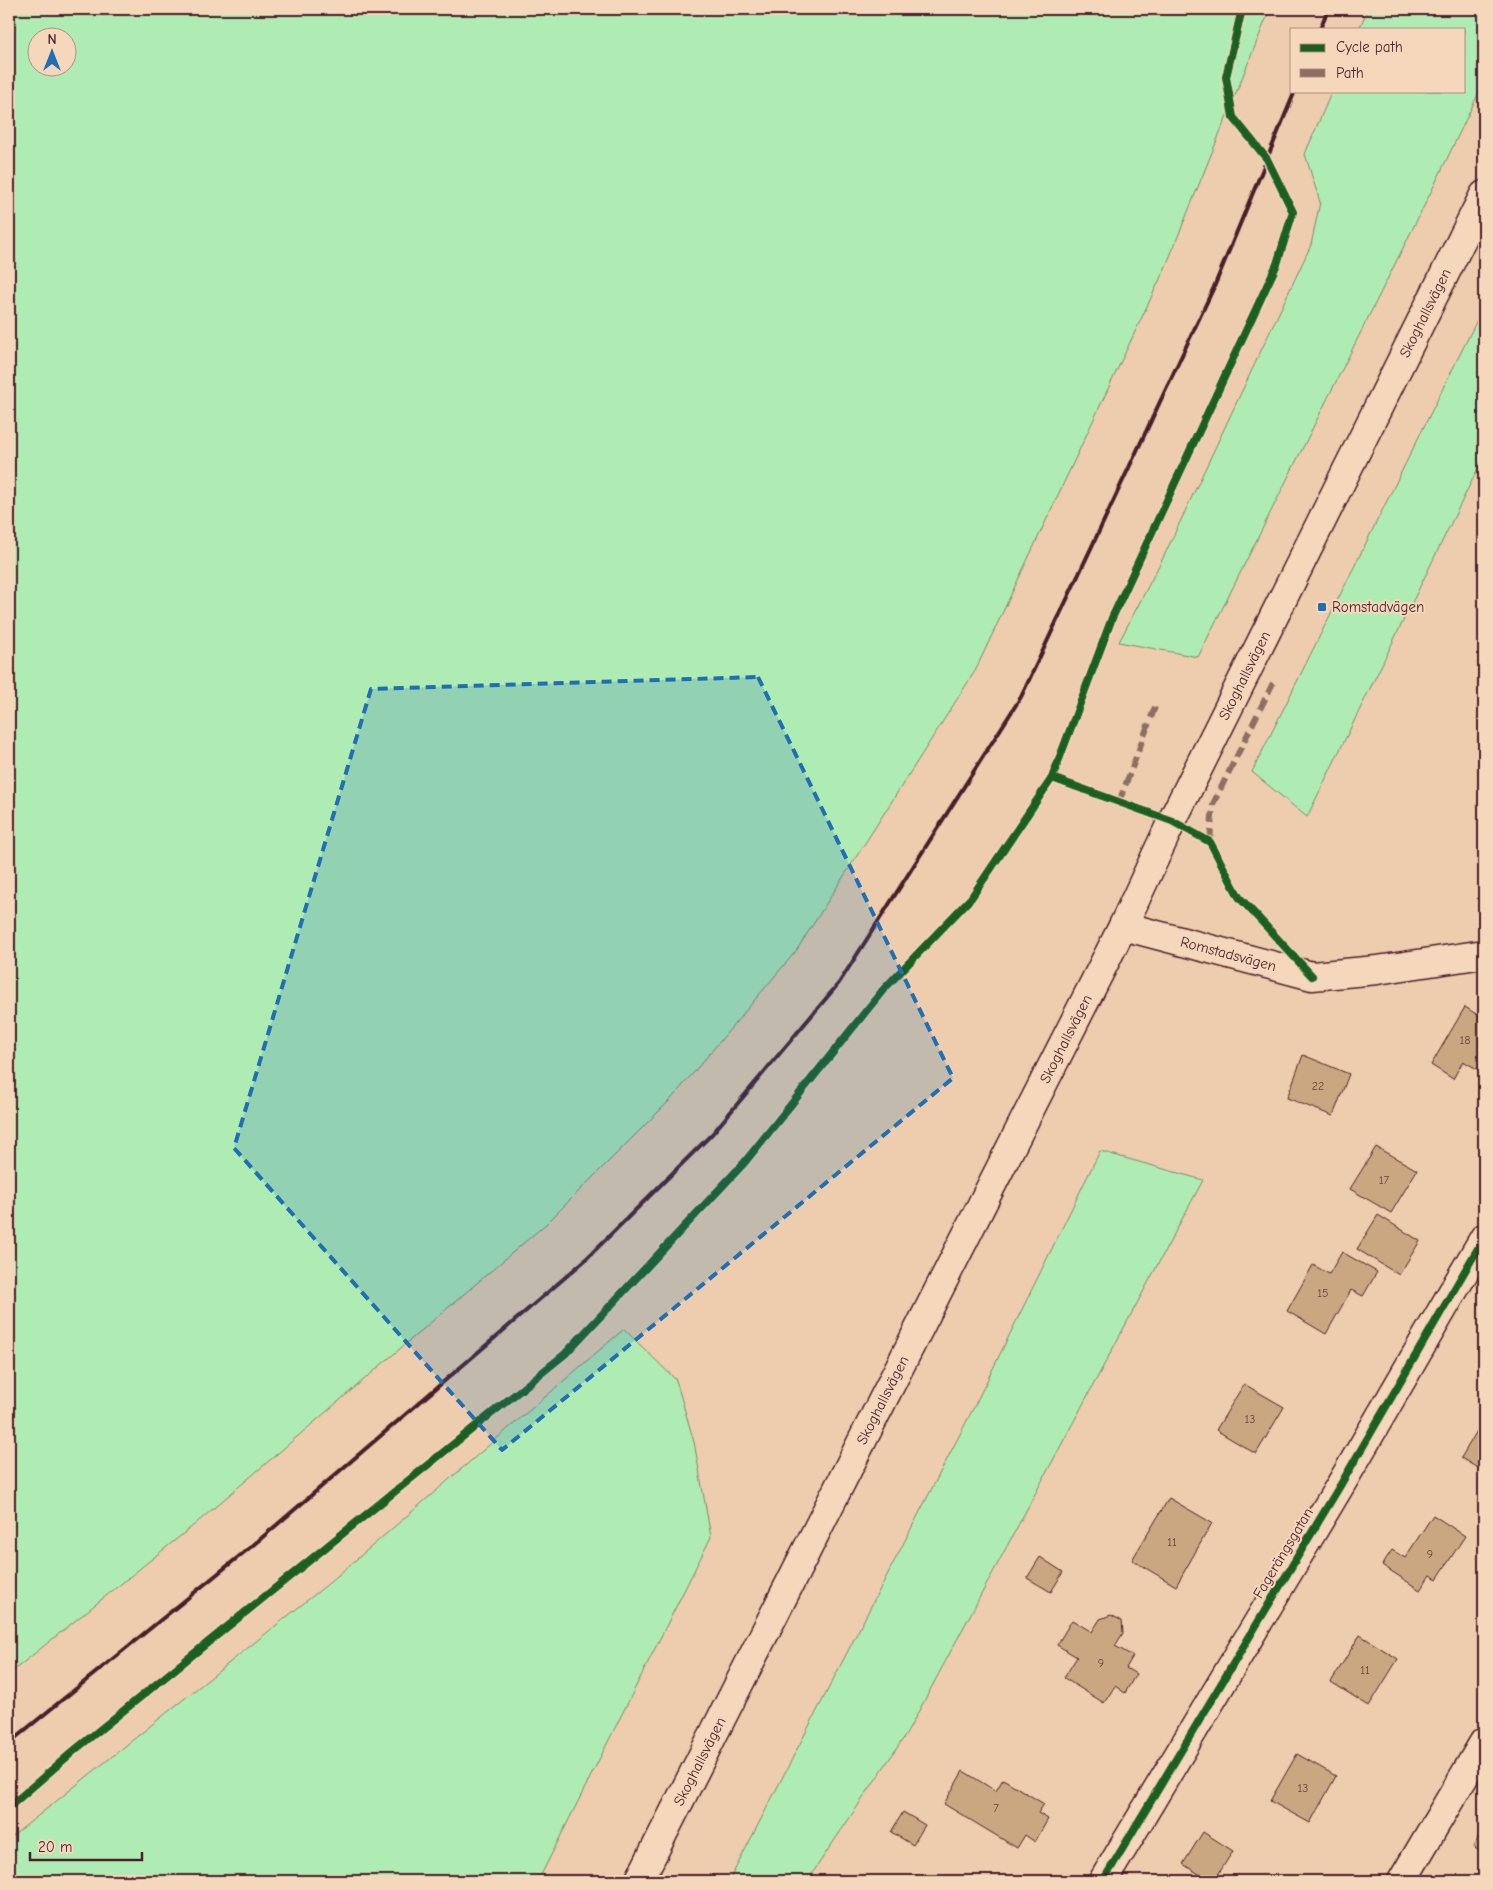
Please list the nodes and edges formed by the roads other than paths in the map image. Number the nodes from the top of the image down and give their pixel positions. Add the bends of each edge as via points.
1 (1484, 195) edge
2 (1123, 926) junction
3 (1484, 954) edge
4 (1484, 1238) edge
5 (1484, 1742) edge
6 (639, 1881) edge
7 (1103, 1881) edge
8 (1402, 1881) edge

1 - 2 main road, Skoghallsvägen
2 - 3 main road, Romstadsvägen via 1312,976
2 - 6 main road, Skoghallsvägen
4 - 7 main road, Fagerängsgatan via 1336,1493
5 - 8 main road

